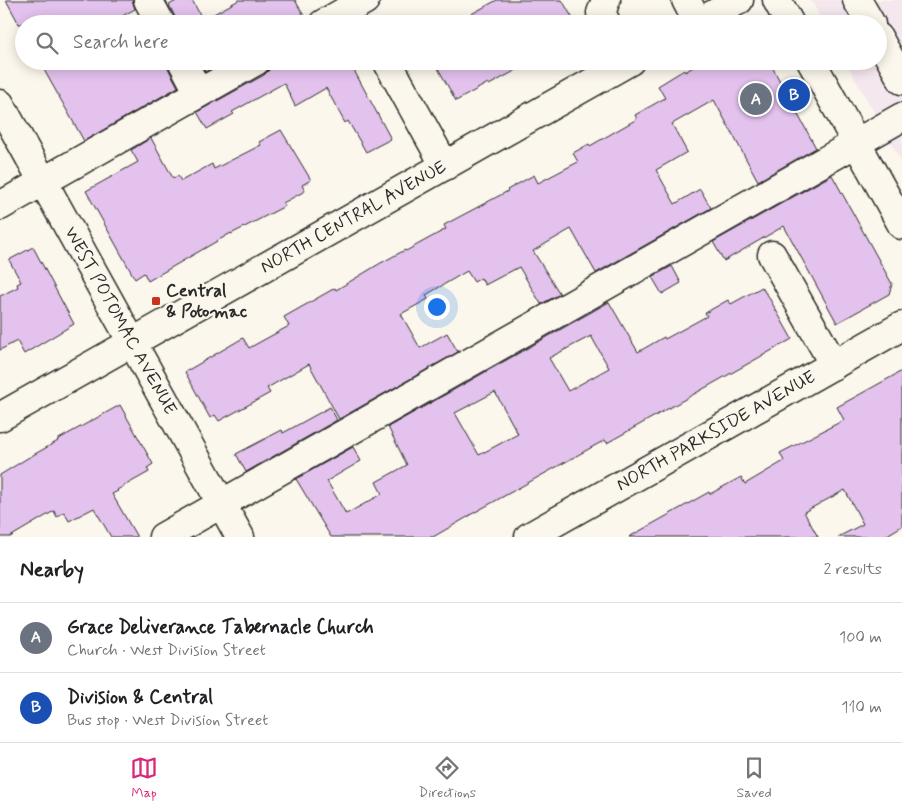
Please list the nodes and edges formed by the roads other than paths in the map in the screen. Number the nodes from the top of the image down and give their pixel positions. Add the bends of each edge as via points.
1 (148, 0) edge
2 (606, 0) edge
3 (739, 0) edge
4 (777, 0) edge
5 (857, 0) edge
6 (361, 7) edge
7 (156, 15) edge
8 (343, 15) edge
9 (602, 15) edge
10 (693, 15) edge
11 (785, 15) edge
12 (866, 15) edge
13 (887, 53) edge
14 (187, 70) edge
15 (240, 70) edge
16 (392, 70) edge
17 (613, 70) edge
18 (816, 70) edge
19 (902, 80) edge
20 (199, 93) junction
21 (0, 104) edge
22 (902, 117) edge
23 (856, 143) junction
24 (445, 166) junction
25 (43, 182) junction
26 (0, 206) edge
27 (902, 225) edge
28 (772, 255) dead end
29 (902, 326) edge
30 (133, 342) junction
31 (834, 365) junction
32 (0, 417) edge
33 (222, 504) junction
34 (163, 537) edge
35 (240, 537) edge
36 (529, 537) edge

1 - 7 street
2 - 9 street
3 - 10 street
4 - 11 street
5 - 12 street
6 - 8 street
13 - 19 street
14 - 20 street
15 - 20 street
16 - 24 street
17 - 24 street, NORTH CENTRAL AVENUE
18 - 23 street
20 - 25 street
21 - 25 street, WEST POTOMAC AVENUE
22 - 23 street
23 - 27 street
23 - 33 street
24 - 30 street, NORTH CENTRAL AVENUE
25 - 26 street
25 - 30 street, WEST POTOMAC AVENUE
28 - 31 street
29 - 31 street, NORTH PARKSIDE AVENUE
30 - 32 street, NORTH CENTRAL AVENUE
30 - 33 street, WEST POTOMAC AVENUE
31 - 36 street, NORTH PARKSIDE AVENUE
33 - 34 street
33 - 35 street, WEST POTOMAC AVENUE

